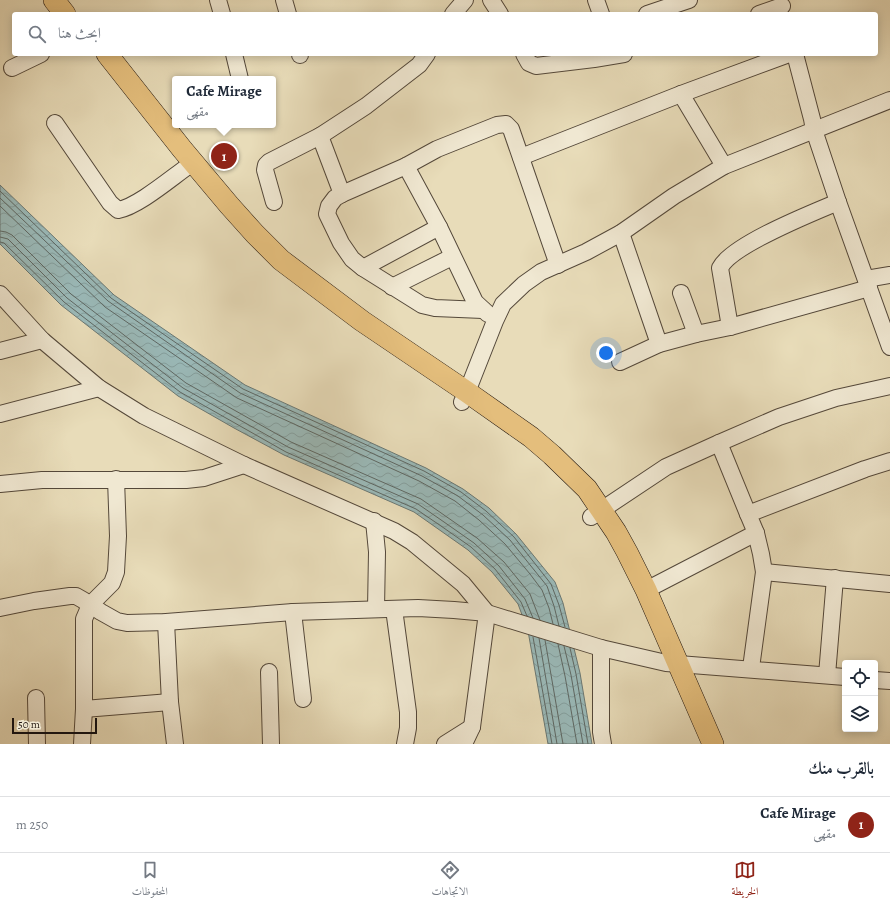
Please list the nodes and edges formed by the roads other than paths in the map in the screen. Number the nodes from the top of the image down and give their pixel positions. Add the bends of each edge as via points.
1 (54, 0) edge
2 (65, 0) edge
3 (218, 0) edge
4 (284, 0) edge
5 (465, 0) edge
6 (491, 0) edge
7 (596, 0) edge
8 (689, 0) edge
9 (782, 7) edge
10 (63, 12) edge
11 (74, 12) edge
12 (221, 12) edge
13 (287, 12) edge
14 (455, 12) edge
15 (499, 12) edge
16 (600, 12) edge
17 (654, 12) edge
18 (766, 12) edge
19 (37, 56) edge
20 (98, 56) edge
21 (109, 56) edge
22 (234, 56) edge
23 (426, 56) edge
24 (525, 56) edge
25 (608, 56) edge
26 (783, 56) edge
27 (796, 56) edge
28 (12, 68) dead end
29 (239, 76) edge
30 (681, 94) junction
31 (890, 100) edge
32 (55, 123) dead end
33 (814, 130) junction
34 (320, 136) junction
35 (521, 157) junction
36 (406, 166) junction
37 (724, 166) junction
38 (186, 167) junction
39 (342, 194) junction
40 (274, 202) dead end
41 (838, 202) junction
42 (438, 227) junction
43 (621, 233) junction
44 (452, 257) junction
45 (558, 265) junction
46 (363, 268) junction
47 (890, 275) edge
48 (867, 284) junction
49 (392, 287) junction
50 (681, 293) dead end
51 (0, 294) edge
52 (489, 315) junction
53 (730, 326) junction
54 (696, 334) junction
55 (42, 340) junction
56 (659, 344) junction
57 (890, 347) edge
58 (0, 351) edge
59 (620, 362) dead end
60 (890, 386) edge
61 (99, 388) junction
62 (465, 397) junction
63 (0, 414) edge
64 (719, 443) junction
65 (890, 461) edge
66 (244, 465) junction
67 (116, 479) junction
68 (0, 484) edge
69 (596, 514) junction
70 (748, 514) junction
71 (374, 522) junction
72 (756, 533) junction
73 (764, 572) junction
74 (835, 578) junction
75 (890, 584) edge
76 (646, 590) junction
77 (90, 605) junction
78 (0, 608) edge
79 (376, 609) junction
80 (394, 609) junction
81 (293, 612) junction
82 (487, 613) junction
83 (166, 622) junction
84 (601, 648) junction
85 (672, 663) junction
86 (751, 668) junction
87 (269, 672) dead end
88 (827, 675) junction
89 (842, 677) edge
90 (878, 680) edge
91 (890, 681) edge
92 (36, 698) dead end
93 (303, 699) dead end
94 (170, 702) junction
95 (84, 710) junction
96 (472, 727) junction
97 (37, 744) edge
98 (82, 744) edge
99 (175, 744) edge
100 (271, 744) edge
101 (406, 744) edge
102 (445, 744) edge
103 (464, 744) edge
104 (603, 744) edge
105 (701, 744) edge
106 (712, 744) edge

1 - 10 main road
2 - 11 main road
3 - 12 street
4 - 13 street
5 - 14 street
6 - 15 street
7 - 16 street
8 - 17 street
9 - 18 street
19 - 28 street
20 - 38 main road
21 - 62 main road via 229,205 281,260
22 - 29 street
23 - 34 street via 419,65 386,91
24 - 25 street via 529,63 536,66
26 - 30 street
27 - 33 street
30 - 35 street
30 - 37 street
31 - 33 street
32 - 38 street via 110,203 118,210 150,194
33 - 37 street
33 - 41 street
34 - 39 street
34 - 40 street via 266,165 265,170
35 - 36 street via 511,129 506,124 497,125 437,149
35 - 45 street
36 - 39 street
36 - 42 street
37 - 43 street via 674,196
38 - 62 main road via 275,264 325,303
39 - 46 street via 329,206 327,214 341,243
41 - 48 street
41 - 53 street via 755,240 722,264 720,268
42 - 44 street
42 - 46 street
43 - 45 street
43 - 56 street
44 - 49 street
44 - 52 street via 475,302
45 - 52 street via 541,272
46 - 49 street
47 - 48 street
48 - 53 street
48 - 57 street
49 - 52 street via 422,305
50 - 54 street
51 - 55 street
52 - 62 street
53 - 54 street
54 - 56 street
55 - 58 street
55 - 61 street
56 - 59 street
60 - 64 street via 822,402
61 - 63 street
61 - 66 street via 144,416
62 - 69 main road via 529,451
64 - 69 street via 666,467
64 - 70 street
65 - 70 street via 865,468
66 - 67 street via 204,478 186,480
66 - 71 street
67 - 68 street via 42,480
67 - 77 street via 116,572 112,583
69 - 76 main road via 624,546
69 - 85 main road
70 - 72 street
71 - 79 street
71 - 82 street via 412,542 436,561 463,584
72 - 73 street
72 - 76 street
73 - 74 street
73 - 86 street
74 - 75 street
74 - 88 street
76 - 85 main road
77 - 78 street via 76,596 70,596
77 - 83 street via 117,621
77 - 95 street via 83,625
79 - 80 street
79 - 81 street
80 - 82 street via 443,609
80 - 101 street via 408,712
81 - 83 street
81 - 93 street
82 - 84 street
82 - 96 street
83 - 94 street
84 - 85 street
84 - 104 street
85 - 86 street
85 - 105 main road
85 - 106 main road
86 - 88 street
87 - 100 street
88 - 89 street
90 - 91 street
92 - 97 street
94 - 95 street
94 - 99 street
95 - 98 street
96 - 102 street
96 - 103 street

